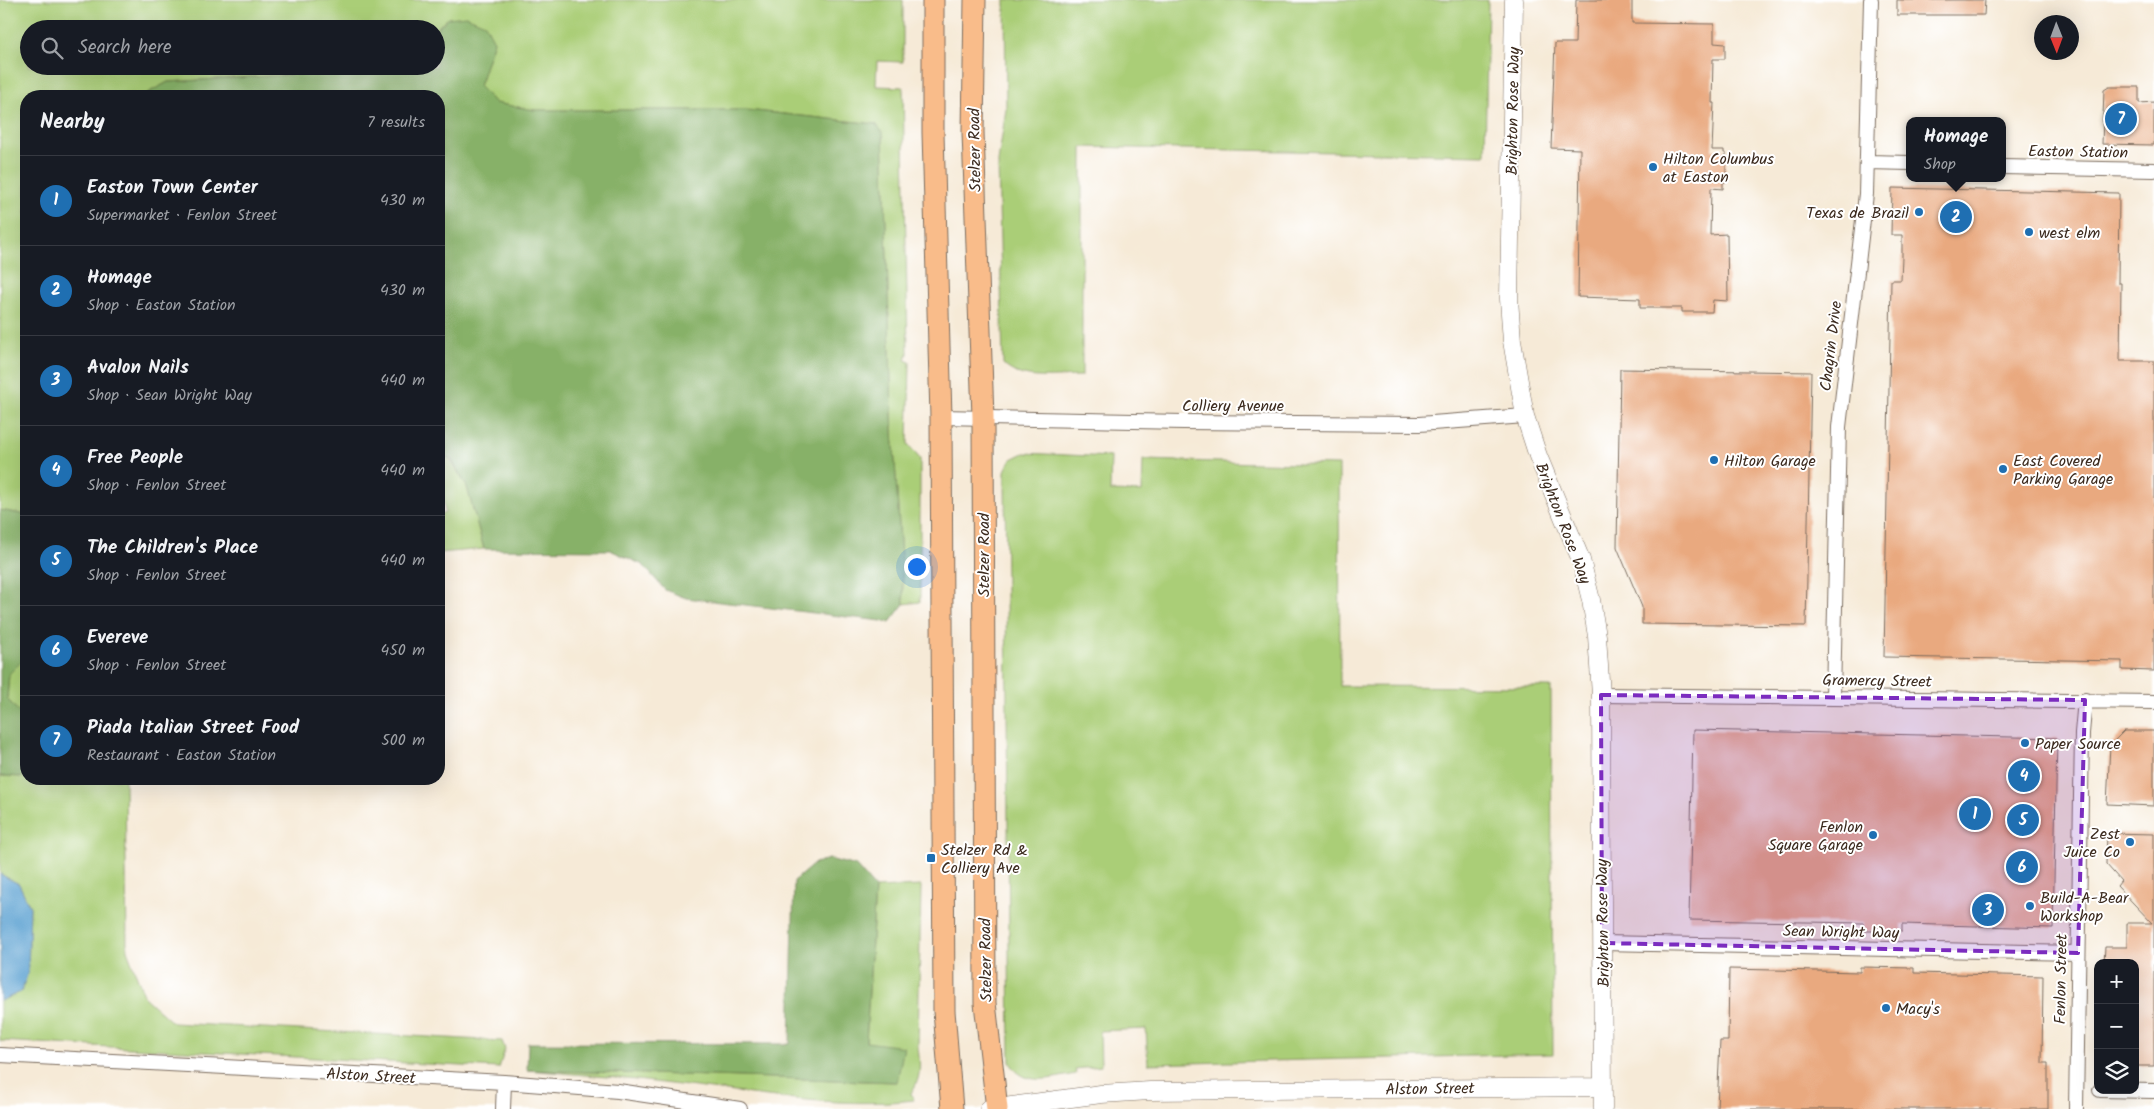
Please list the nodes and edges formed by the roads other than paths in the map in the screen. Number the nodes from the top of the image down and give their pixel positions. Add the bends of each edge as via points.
1 (933, 0) edge
2 (975, 0) edge
3 (1514, 0) edge
4 (1871, 0) edge
5 (1868, 162) junction
6 (1906, 163) edge
7 (2006, 167) edge
8 (2154, 170) edge
9 (983, 416) junction
10 (1525, 416) junction
11 (940, 417) junction
12 (1600, 694) junction
13 (1833, 697) junction
14 (2085, 700) junction
15 (2154, 702) edge
16 (1602, 943) junction
17 (2078, 953) junction
18 (0, 1056) edge
19 (504, 1082) junction
20 (1603, 1087) junction
21 (2076, 1089) junction
22 (2094, 1090) edge
23 (2139, 1091) edge
24 (2154, 1091) edge
25 (715, 1106) edge
26 (503, 1109) edge
27 (740, 1109) edge
28 (952, 1109) edge
29 (994, 1109) edge
30 (1603, 1109) edge
31 (2076, 1109) edge

1 - 11 main road
2 - 9 main road, Stelzer Road via 973,132
3 - 10 street, Brighton Rose Way via 1509,319
4 - 5 street, Chagrin Drive
5 - 6 street
5 - 13 street, Chagrin Drive via 1861,249 1840,413
7 - 8 street, Easton Station
9 - 10 street, Colliery Avenue via 1166,422 1419,424
9 - 11 street, Colliery Avenue
9 - 29 main road, Stelzer Road via 984,1003
10 - 12 street, Brighton Rose Way via 1586,579 1597,636
11 - 28 main road via 944,1011
12 - 13 street, Gramercy Street
12 - 16 street, Brighton Rose Way
13 - 14 street, Gramercy Street
14 - 15 street, Gramercy Street
14 - 17 street, Fenlon Street
16 - 17 street, Sean Wright Way
16 - 20 street, Brighton Rose Way
17 - 21 street, Fenlon Street
18 - 19 street, Alston Street
19 - 25 street, Alston Street via 618,1091
19 - 26 street
20 - 29 street, Alston Street via 1150,1091 1102,1094
20 - 30 street, Brighton Rose Way
21 - 22 street
21 - 31 street, Fenlon Street
23 - 24 street
25 - 27 street, Alston Street

